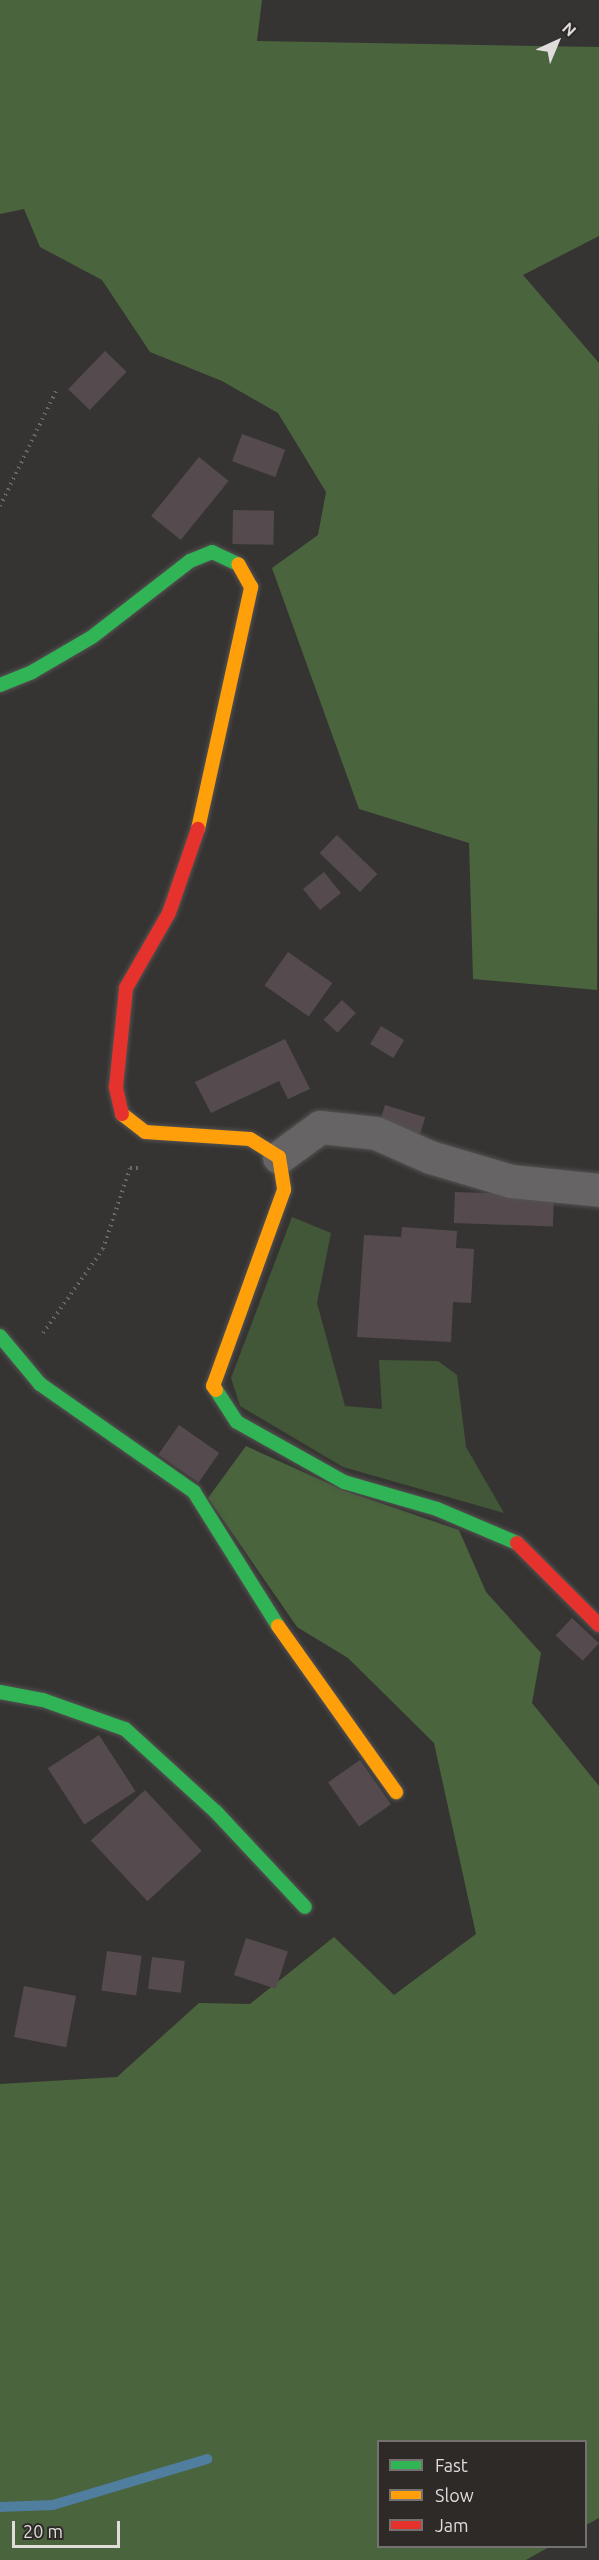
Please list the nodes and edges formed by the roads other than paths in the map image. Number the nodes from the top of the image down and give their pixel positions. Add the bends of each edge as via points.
1 (0, 685) edge
2 (279, 1156) junction
3 (599, 1190) edge
4 (0, 1336) edge
5 (599, 1625) edge
6 (0, 1692) edge
7 (396, 1792) dead end
8 (305, 1906) dead end

1 - 2 street via 32,672 92,637 190,561 212,552 238,563 251,587 202,811 169,913 126,988 116,1087 119,1112 145,1132 250,1139
2 - 3 street via 320,1127 331,1128 376,1133 430,1157 511,1181
2 - 5 street via 284,1190 213,1386 237,1422 344,1482 437,1509 512,1539
4 - 7 street via 40,1384 194,1491 298,1658
6 - 8 street via 43,1700 125,1729 216,1812

